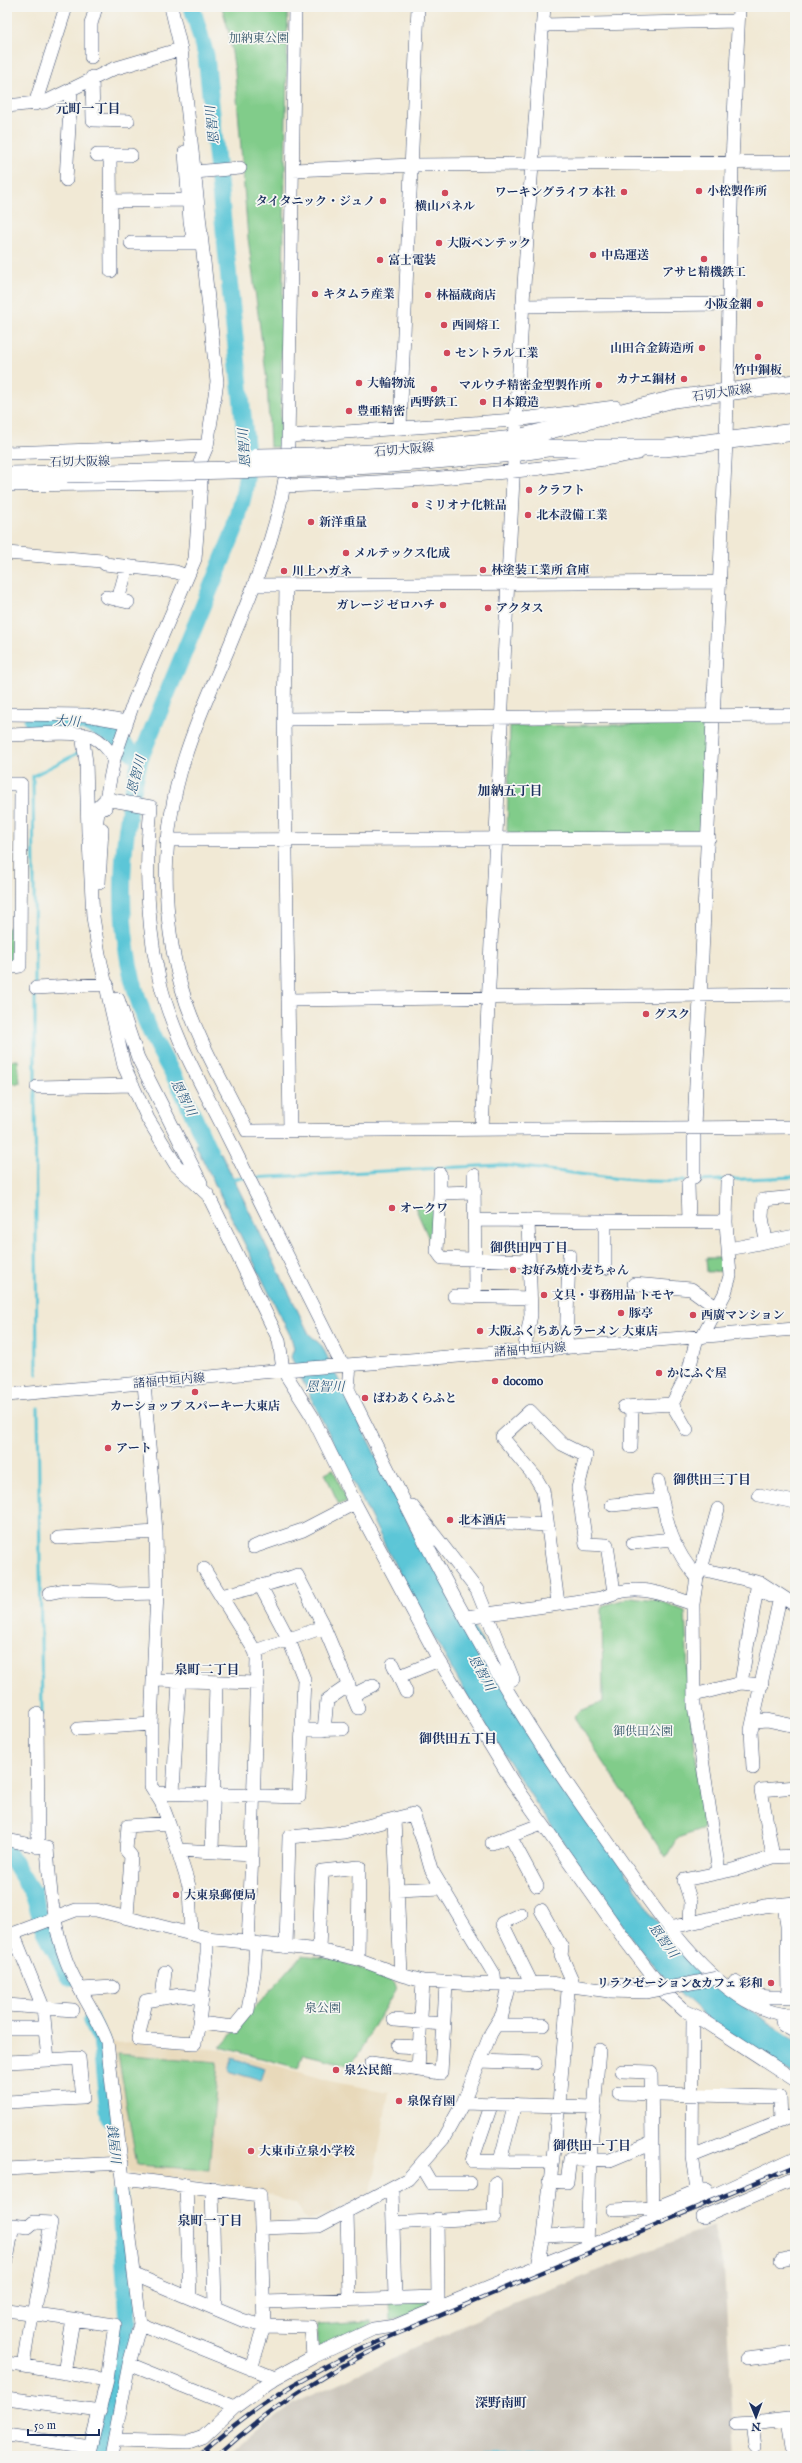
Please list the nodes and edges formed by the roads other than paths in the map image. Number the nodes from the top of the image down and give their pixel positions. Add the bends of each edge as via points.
1 (66, 7) edge
2 (96, 7) edge
3 (164, 7) edge
4 (172, 7) edge
5 (295, 7) edge
6 (418, 7) edge
7 (544, 7) edge
8 (739, 7) edge
9 (738, 21) junction
10 (542, 25) junction
11 (179, 50) junction
12 (91, 57) dead end
13 (92, 77) junction
14 (71, 89) junction
15 (186, 90) junction
16 (35, 104) junction
17 (7, 106) edge
18 (128, 121) dead end
19 (131, 155) dead end
20 (732, 162) junction
21 (795, 162) edge
22 (533, 165) junction
23 (413, 166) junction
24 (240, 168) dead end
25 (292, 170) junction
26 (195, 172) junction
27 (66, 180) dead end
28 (188, 200) junction
29 (111, 201) junction
30 (132, 243) dead end
31 (198, 243) junction
32 (111, 271) dead end
33 (729, 304) junction
34 (522, 306) junction
35 (795, 383) edge
36 (726, 392) junction
37 (674, 399) junction
38 (515, 420) junction
39 (400, 427) junction
40 (795, 432) edge
41 (289, 436) junction
42 (726, 441) junction
43 (207, 446) junction
44 (514, 446) junction
45 (665, 448) junction
46 (7, 453) edge
47 (7, 463) edge
48 (67, 468) junction
49 (513, 471) junction
50 (7, 475) edge
51 (201, 483) junction
52 (7, 485) edge
53 (285, 486) junction
54 (7, 553) edge
55 (127, 567) junction
56 (187, 576) junction
57 (720, 582) junction
58 (508, 584) junction
59 (255, 585) junction
60 (286, 585) junction
61 (117, 599) dead end
62 (7, 714) edge
63 (795, 716) edge
64 (501, 718) junction
65 (714, 718) junction
66 (284, 719) junction
67 (126, 722) junction
68 (82, 734) junction
69 (7, 735) edge
70 (114, 759) junction
71 (7, 784) edge
72 (106, 799) junction
73 (709, 838) junction
74 (166, 840) junction
75 (497, 840) junction
76 (88, 841) junction
77 (286, 841) junction
78 (7, 968) edge
79 (107, 984) junction
80 (36, 988) dead end
81 (795, 994) edge
82 (702, 995) junction
83 (489, 996) junction
84 (288, 1000) junction
85 (132, 1085) junction
86 (37, 1087) dead end
87 (694, 1127) junction
88 (795, 1127) edge
89 (482, 1129) junction
90 (290, 1130) junction
91 (440, 1174) dead end
92 (474, 1175) dead end
93 (727, 1182) dead end
94 (475, 1192) junction
95 (440, 1193) junction
96 (208, 1195) junction
97 (795, 1197) edge
98 (475, 1220) junction
99 (528, 1220) junction
100 (605, 1221) junction
101 (689, 1221) junction
102 (726, 1222) junction
103 (795, 1236) edge
104 (766, 1241) junction
105 (729, 1249) junction
106 (569, 1255) dead end
107 (476, 1259) junction
108 (529, 1261) junction
109 (605, 1268) dead end
110 (634, 1284) dead end
111 (454, 1296) dead end
112 (475, 1296) junction
113 (530, 1298) junction
114 (717, 1308) junction
115 (795, 1329) edge
116 (699, 1337) junction
117 (566, 1348) junction
118 (524, 1350) junction
119 (343, 1365) junction
120 (283, 1370) junction
121 (144, 1383) junction
122 (7, 1395) edge
123 (672, 1404) junction
124 (687, 1430) dead end
125 (631, 1447) dead end
126 (658, 1481) dead end
127 (759, 1495) dead end
128 (662, 1500) junction
129 (795, 1502) edge
130 (355, 1503) junction
131 (405, 1504) junction
132 (612, 1505) dead end
133 (718, 1509) dead end
134 (465, 1521) dead end
135 (548, 1525) junction
136 (156, 1532) junction
137 (58, 1538) dead end
138 (672, 1539) junction
139 (633, 1543) dead end
140 (253, 1546) dead end
141 (204, 1569) dead end
142 (699, 1573) junction
143 (260, 1585) junction
144 (614, 1592) junction
145 (49, 1593) dead end
146 (157, 1593) junction
147 (221, 1596) junction
148 (779, 1602) junction
149 (558, 1603) junction
150 (693, 1604) junction
151 (795, 1605) edge
152 (795, 1612) edge
153 (488, 1614) junction
154 (466, 1617) junction
155 (324, 1627) junction
156 (289, 1640) junction
157 (254, 1651) junction
158 (439, 1660) junction
159 (393, 1664) dead end
160 (400, 1676) junction
161 (154, 1680) junction
162 (179, 1681) junction
163 (216, 1683) junction
164 (258, 1683) junction
165 (741, 1683) junction
166 (504, 1684) junction
167 (372, 1685) dead end
168 (762, 1685) junction
169 (351, 1690) junction
170 (406, 1692) dead end
171 (694, 1696) junction
172 (358, 1708) dead end
173 (37, 1714) dead end
174 (754, 1721) junction
175 (151, 1724) junction
176 (795, 1726) edge
177 (78, 1729) dead end
178 (343, 1729) dead end
179 (301, 1730) junction
180 (324, 1730) junction
181 (753, 1768) dead end
182 (795, 1787) edge
183 (155, 1793) junction
184 (173, 1793) junction
185 (213, 1794) junction
186 (254, 1795) junction
187 (394, 1820) junction
188 (169, 1823) junction
189 (542, 1824) junction
190 (510, 1836) junction
191 (7, 1840) edge
192 (492, 1843) dead end
193 (42, 1847) junction
194 (178, 1850) junction
195 (212, 1852) junction
196 (252, 1854) junction
197 (795, 1856) edge
198 (773, 1858) junction
199 (719, 1872) junction
200 (537, 1886) dead end
201 (442, 1888) junction
202 (397, 1890) junction
203 (790, 1904) edge
204 (541, 1910) dead end
205 (521, 1914) dead end
206 (127, 1917) junction
207 (53, 1918) junction
208 (690, 1922) junction
209 (673, 1927) junction
210 (191, 1933) junction
211 (10, 1934) edge
212 (207, 1938) junction
213 (252, 1943) junction
214 (286, 1947) junction
215 (319, 1950) junction
216 (358, 1959) junction
217 (165, 1972) dead end
218 (401, 1975) junction
219 (717, 1978) junction
220 (656, 1980) junction
221 (423, 1981) junction
222 (446, 1984) junction
223 (510, 1984) junction
224 (532, 1984) junction
225 (495, 1985) junction
226 (570, 1986) junction
227 (113, 1987) dead end
228 (81, 1989) junction
229 (667, 1994) junction
230 (791, 1996) edge
231 (162, 1998) junction
232 (202, 1998) junction
233 (7, 2005) edge
234 (43, 2006) junction
235 (73, 2010) dead end
236 (795, 2015) edge
237 (693, 2016) junction
238 (781, 2016) junction
239 (394, 2020) dead end
240 (420, 2022) junction
241 (198, 2023) junction
242 (443, 2024) junction
243 (496, 2025) junction
244 (544, 2025) dead end
245 (7, 2028) edge
246 (45, 2028) junction
247 (795, 2032) edge
248 (398, 2046) dead end
249 (419, 2047) junction
250 (599, 2050) dead end
251 (48, 2060) junction
252 (480, 2061) junction
253 (7, 2062) edge
254 (371, 2063) dead end
255 (535, 2063) dead end
256 (418, 2070) junction
257 (622, 2071) dead end
258 (795, 2080) edge
259 (619, 2094) dead end
260 (650, 2095) junction
261 (692, 2096) junction
262 (7, 2102) edge
263 (463, 2103) junction
264 (492, 2103) junction
265 (515, 2104) junction
266 (558, 2104) junction
267 (594, 2106) junction
268 (795, 2115) edge
269 (781, 2121) junction
270 (651, 2143) junction
271 (692, 2156) junction
272 (795, 2158) edge
273 (590, 2159) junction
274 (500, 2161) junction
275 (551, 2162) junction
276 (122, 2163) junction
277 (421, 2166) junction
278 (7, 2169) edge
279 (124, 2178) junction
280 (549, 2181) junction
281 (794, 2181) edge
282 (470, 2183) dead end
283 (495, 2183) dead end
284 (186, 2184) junction
285 (212, 2188) junction
286 (392, 2188) junction
287 (699, 2196) junction
288 (613, 2210) dead end
289 (347, 2211) junction
290 (654, 2214) junction
291 (703, 2217) dead end
292 (437, 2219) junction
293 (394, 2223) junction
294 (262, 2228) junction
295 (544, 2236) junction
296 (587, 2240) junction
297 (795, 2257) edge
298 (7, 2260) edge
299 (781, 2260) dead end
300 (538, 2266) junction
301 (135, 2275) junction
302 (190, 2298) junction
303 (395, 2298) junction
304 (349, 2299) junction
305 (264, 2302) junction
306 (215, 2307) junction
307 (7, 2310) edge
308 (32, 2315) junction
309 (73, 2320) junction
310 (140, 2324) junction
311 (264, 2326) junction
312 (795, 2352) edge
313 (313, 2357) junction
314 (746, 2359) dead end
315 (7, 2363) edge
316 (129, 2364) junction
317 (23, 2366) junction
318 (250, 2369) junction
319 (64, 2373) junction
320 (275, 2378) junction
321 (107, 2380) junction
322 (7, 2398) edge
323 (235, 2407) junction
324 (100, 2411) junction
325 (791, 2419) edge
326 (752, 2423) junction
327 (736, 2424) dead end
328 (7, 2435) edge
329 (115, 2440) junction
330 (795, 2446) edge
331 (756, 2447) dead end
332 (89, 2452) edge
333 (111, 2456) edge

1 - 16 street
2 - 12 street via 91,24
3 - 11 street
4 - 11 street
5 - 25 street
6 - 23 street
7 - 10 street
8 - 9 street
9 - 10 street
9 - 20 street
10 - 22 street
11 - 13 street
11 - 15 street
13 - 14 street
13 - 18 street via 93,120
14 - 16 street
14 - 27 street
15 - 26 street
15 - 28 street via 184,113
16 - 17 street
19 - 29 street via 104,155
20 - 21 street
20 - 22 street
20 - 33 street
22 - 23 street
22 - 34 street
23 - 25 street
23 - 39 street
24 - 26 street
25 - 41 street
26 - 31 street
28 - 29 street
28 - 31 street
29 - 32 street
30 - 31 street
31 - 43 street via 217,382
33 - 34 street
33 - 36 street
34 - 38 street
35 - 36 main road, 石切大阪線
36 - 37 main road, 石切大阪線
36 - 42 street
37 - 38 street
37 - 44 main road, 石切大阪線
38 - 39 street
38 - 44 street
39 - 41 street
40 - 42 main road, 石切大阪線
41 - 53 street
42 - 45 main road, 石切大阪線
42 - 57 street
43 - 46 street
43 - 51 street via 200,465
44 - 45 main road, 石切大阪線
44 - 48 main road, 石切大阪線, bridge via 390,452 314,462
44 - 49 street
45 - 49 street
47 - 48 main road, 石切大阪線
48 - 50 main road, 石切大阪線
49 - 53 street via 397,482
49 - 58 street
51 - 52 street
51 - 56 street via 195,559
53 - 59 street
54 - 55 street via 102,561 105,564
55 - 56 street via 176,572
55 - 61 street
56 - 67 street
57 - 58 street
57 - 65 street
58 - 60 street
58 - 64 street
59 - 60 street
59 - 74 street via 186,754
60 - 66 street
62 - 67 street via 86,715
63 - 65 street
64 - 65 street
64 - 66 street
64 - 75 street
65 - 73 street
66 - 77 street
67 - 70 street
68 - 69 street
68 - 70 street via 107,747
68 - 76 street via 86,762
70 - 72 street
71 - 78 street via 21,784 20,966
72 - 76 street via 99,806 94,839
72 - 96 street via 99,890 102,927 116,992 138,1058
72 - 119 street via 152,807 147,845 148,918 159,979 171,1018
73 - 75 street
73 - 82 street
74 - 77 street
74 - 90 street via 168,926 182,989 193,1020 247,1131
75 - 77 street
75 - 83 street
76 - 79 street via 94,917
77 - 84 street
79 - 80 street
79 - 85 street via 124,1066
81 - 82 street
82 - 83 street
82 - 87 street
83 - 84 street
83 - 89 street
84 - 90 street
85 - 86 street
85 - 96 street via 148,1119 176,1165
87 - 88 street
87 - 89 street
87 - 101 street
89 - 90 street
91 - 95 street
92 - 94 street
93 - 102 street
94 - 95 street
94 - 98 street
95 - 107 street via 437,1251 442,1258
96 - 120 street via 279,1340
97 - 104 street via 763,1200 762,1218
98 - 99 street
98 - 107 street
99 - 100 street
99 - 108 street
100 - 101 street
100 - 109 street
101 - 102 street
102 - 105 street
103 - 104 street
104 - 105 street
105 - 114 street via 730,1276
106 - 117 street
107 - 108 street
107 - 112 street
108 - 113 street
110 - 114 street via 691,1289
111 - 112 street
112 - 113 street
113 - 118 street via 531,1315
114 - 116 street
115 - 116 street, 諸福中垣内線
116 - 117 street, 諸福中垣内線
116 - 123 street via 688,1373
117 - 118 street, 諸福中垣内線
118 - 119 street, 諸福中垣内線
119 - 120 street, 諸福中垣内線
119 - 131 street via 348,1389
120 - 121 street, 諸福中垣内線
120 - 130 street via 312,1416
121 - 122 street, 諸福中垣内線
121 - 136 street
123 - 124 street
123 - 125 street via 628,1407
126 - 128 street
127 - 129 street
128 - 132 street
128 - 138 street
130 - 140 street via 303,1530
130 - 158 street
131 - 153 street via 410,1503 477,1590
131 - 154 street
133 - 142 street
134 - 135 street
135 - 144 street via 543,1490 502,1438 530,1411 562,1444 586,1456 578,1488 586,1544 607,1545
135 - 149 street
136 - 137 street
136 - 146 street
138 - 139 street
138 - 142 street via 684,1563
141 - 147 street
142 - 150 street
142 - 151 street via 761,1583
143 - 147 street
143 - 155 street via 297,1575
143 - 156 street
144 - 149 street via 602,1598
144 - 150 street via 632,1589 654,1591
145 - 146 street via 64,1590 108,1591 117,1594
146 - 161 street
147 - 157 street
148 - 152 street
148 - 165 street via 757,1588
148 - 168 street
149 - 153 street
150 - 171 street
153 - 154 street
153 - 166 street via 513,1679
154 - 166 street
155 - 156 street
155 - 169 street
156 - 157 street
156 - 179 street via 304,1679
157 - 164 street
158 - 160 street
158 - 189 street via 512,1780
159 - 160 street
160 - 170 street
161 - 162 street
161 - 175 street
162 - 163 street
162 - 184 street
163 - 164 street
163 - 185 street
164 - 186 street
165 - 168 street
165 - 171 street
166 - 209 street via 568,1785
167 - 169 street
168 - 174 street
169 - 172 street
169 - 180 street via 327,1700
171 - 199 street
173 - 193 street
174 - 176 street via 767,1720
174 - 181 street
175 - 177 street
175 - 183 street via 151,1786
178 - 180 street
179 - 180 street
179 - 186 street via 299,1797
182 - 198 street via 762,1790
183 - 184 street
183 - 188 street
184 - 185 street
185 - 186 street
185 - 195 street
186 - 196 street
187 - 201 street via 413,1814 431,1869
187 - 202 street
187 - 214 street via 344,1832 289,1837
188 - 194 street
188 - 206 street via 128,1826 126,1850 131,1856
189 - 190 street
189 - 220 street
190 - 192 street
190 - 200 street
191 - 193 street
193 - 207 street
194 - 195 street
194 - 210 street via 189,1886
195 - 196 street
196 - 213 street
197 - 198 street
198 - 199 street
199 - 208 street via 684,1880 691,1902
201 - 202 street
201 - 225 street via 494,1974
202 - 218 street
203 - 208 street
203 - 230 street via 787,1926
204 - 226 street via 562,1948 561,1955
205 - 224 street via 502,1923
206 - 207 street via 96,1910 76,1910
206 - 210 street
207 - 211 street
207 - 228 street via 66,1961
208 - 209 street
209 - 219 street via 684,1947
209 - 230 street via 751,1994 760,1997
210 - 212 street
211 - 234 street
212 - 213 street
212 - 232 street
213 - 214 street
213 - 241 street via 254,1973 248,2010 234,2026
214 - 215 street
215 - 216 street
215 - 216 street via 322,1871 359,1867
216 - 218 street
217 - 231 street
218 - 221 street
219 - 226 street, bridge via 647,1992
219 - 238 street via 747,2002
220 - 226 street via 629,1986
220 - 229 street
221 - 222 street
221 - 240 street
222 - 225 street
222 - 242 street
223 - 224 street
223 - 225 street
223 - 243 street via 502,2015
224 - 226 street
226 - 229 street via 612,1997 645,1998
226 - 266 street
227 - 228 street
228 - 276 street via 107,2042
229 - 237 street
231 - 232 street via 180,1995
231 - 241 street via 146,2001 138,2039 195,2043
232 - 241 street
233 - 234 street
234 - 235 street
234 - 246 street
236 - 238 street
237 - 258 street
237 - 261 street
238 - 247 street via 783,2025
239 - 240 street
240 - 242 street
240 - 249 street
242 - 256 street via 440,2073
243 - 244 street
243 - 252 street
245 - 246 street
246 - 251 street
248 - 249 street
249 - 256 street
250 - 267 street
251 - 253 street
251 - 262 street via 79,2058 84,2098
252 - 255 street
252 - 263 street
254 - 256 street
257 - 260 street via 651,2072
259 - 260 street
260 - 261 street
260 - 270 street
261 - 269 street via 780,2097
261 - 271 street
263 - 264 street
263 - 277 street via 443,2139
264 - 265 street
264 - 274 street via 472,2161
265 - 266 street
265 - 274 street
266 - 267 street
266 - 275 street
267 - 273 street
268 - 269 street
269 - 271 street
270 - 273 street via 610,2160
270 - 290 street
271 - 287 street
272 - 287 street via 720,2192
273 - 280 street via 570,2159 567,2182
273 - 296 street
274 - 275 street
275 - 280 street
276 - 278 street
276 - 279 street
277 - 282 street via 431,2183
277 - 286 street via 408,2179
279 - 284 street
279 - 301 street
280 - 295 street
281 - 291 street
283 - 292 street via 494,2217
284 - 285 street
284 - 302 street
285 - 294 street via 260,2195
285 - 306 street
286 - 289 street
286 - 293 street
287 - 290 street
288 - 290 street
289 - 294 street via 319,2226
289 - 304 street
290 - 296 street
292 - 293 street
292 - 303 street via 438,2297
293 - 303 street
294 - 305 street
295 - 296 street
295 - 300 street
296 - 300 street
297 - 299 street
298 - 308 street via 13,2225 28,2227 34,2222 51,2223
300 - 313 street via 395,2326 372,2328
301 - 302 street
301 - 310 street
302 - 306 street
303 - 304 street
304 - 305 street
305 - 311 street
306 - 311 street via 242,2320
307 - 308 street
308 - 309 street
308 - 317 street
309 - 319 street
309 - 321 street via 114,2325
310 - 316 street
310 - 318 street
311 - 313 street via 311,2327
311 - 318 street
312 - 314 street
313 - 320 street
315 - 317 street
316 - 323 street
316 - 329 street
317 - 319 street
318 - 320 street
319 - 321 street
320 - 323 street
321 - 324 street
322 - 324 street
323 - 329 street via 203,2437 189,2442
324 - 332 street
325 - 326 street
325 - 330 street via 792,2446
326 - 327 street
326 - 331 street
328 - 332 street
329 - 333 street

